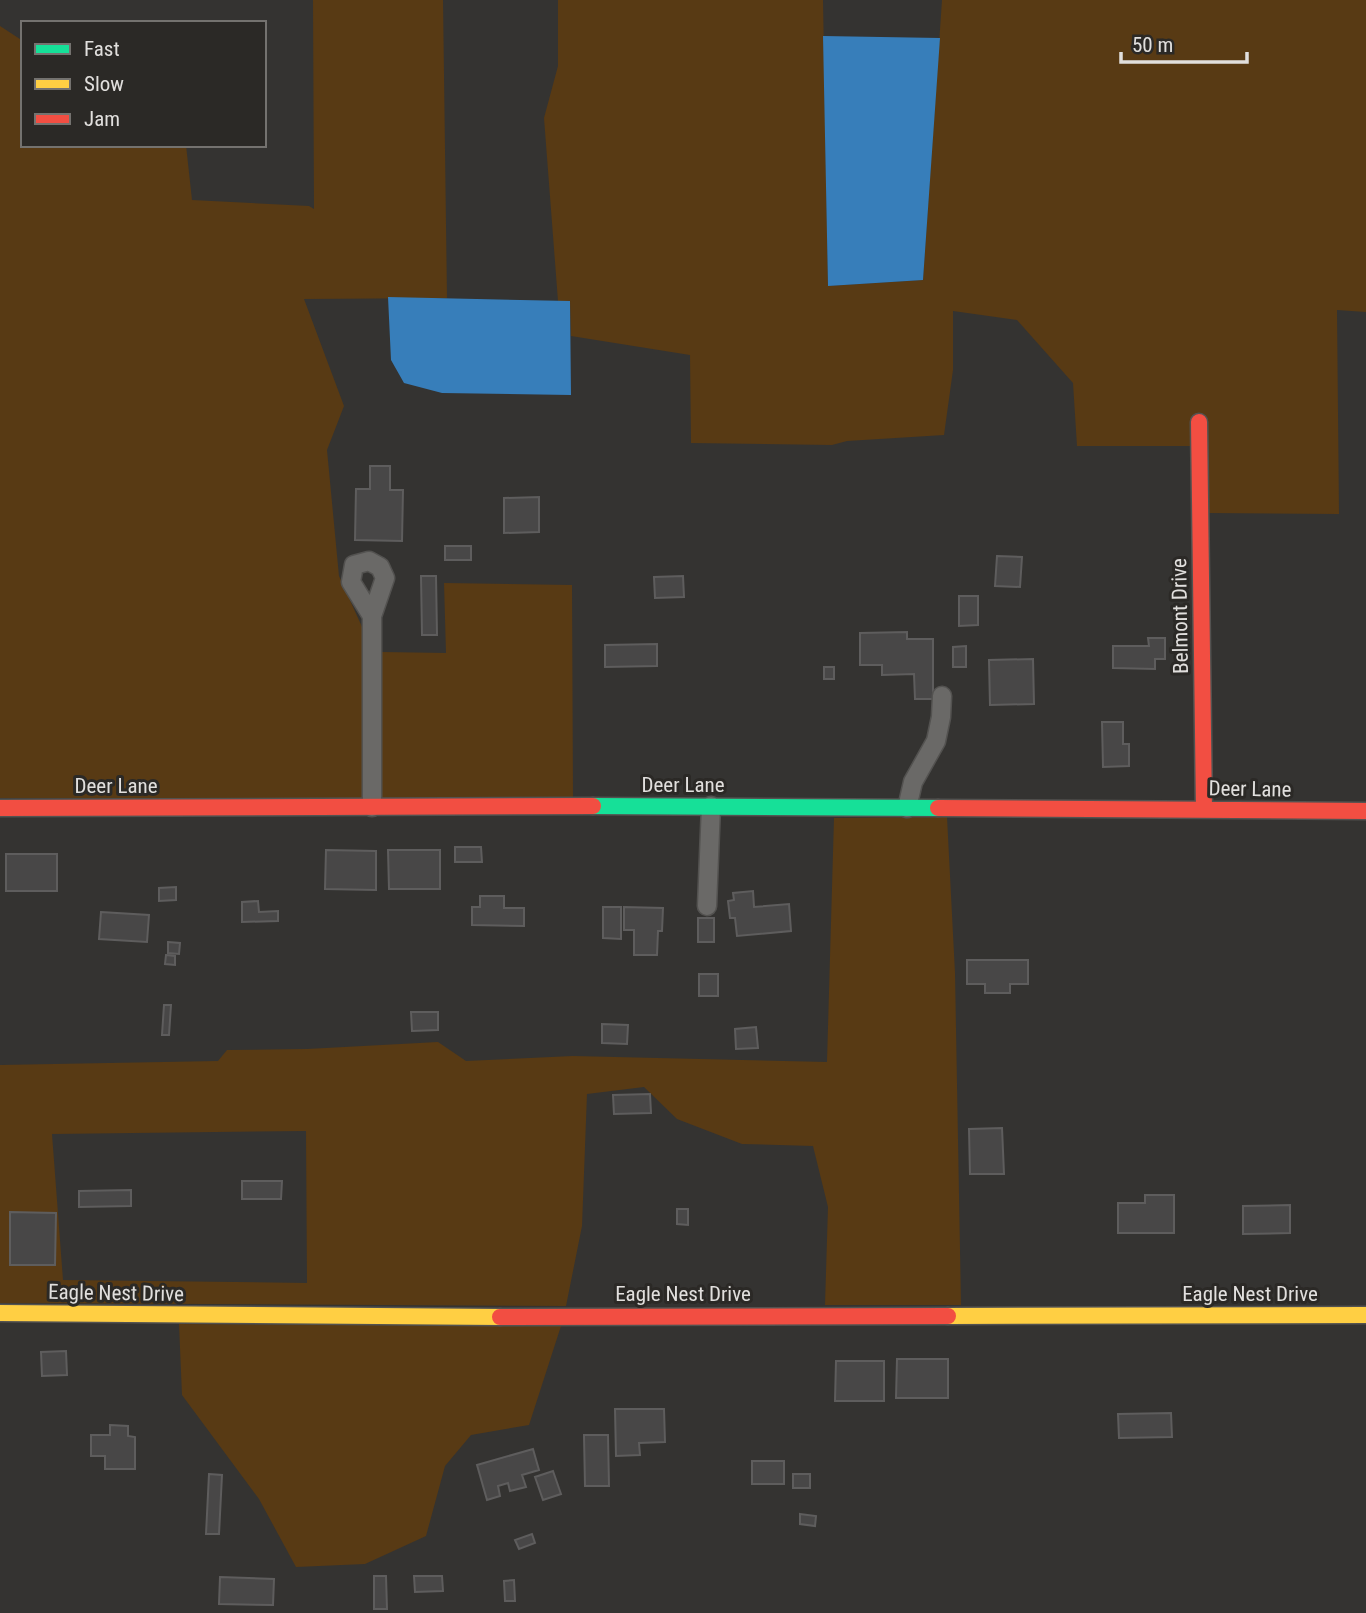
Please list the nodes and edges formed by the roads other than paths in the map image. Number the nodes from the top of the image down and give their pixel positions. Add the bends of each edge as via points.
1 (1199, 422) dead end
2 (372, 616) dead end
3 (943, 696) dead end
4 (710, 806) junction
5 (372, 807) junction
6 (0, 808) edge
7 (907, 808) junction
8 (1204, 810) junction
9 (1366, 811) edge
10 (708, 906) dead end
11 (0, 1313) edge
12 (1366, 1315) edge

1 - 8 street, Belmont Drive
2 - 5 street
3 - 7 street via 936,741 913,782
4 - 5 street, Deer Lane
4 - 7 street, Deer Lane
4 - 10 street
5 - 6 street, Deer Lane
7 - 8 street, Deer Lane
8 - 9 street, Deer Lane
11 - 12 street, Eagle Nest Drive

